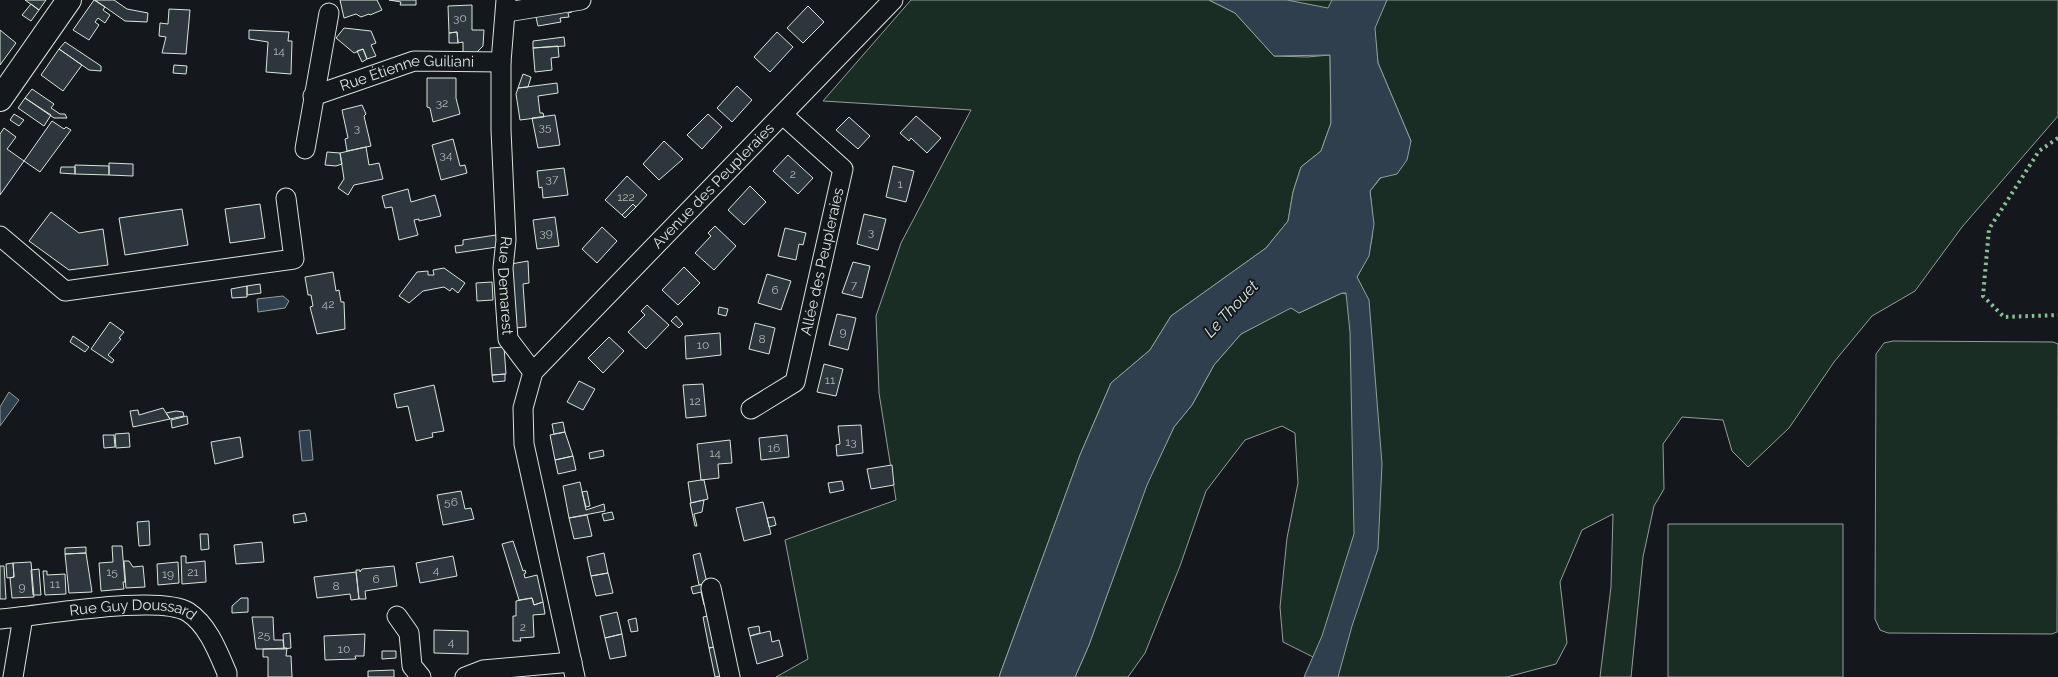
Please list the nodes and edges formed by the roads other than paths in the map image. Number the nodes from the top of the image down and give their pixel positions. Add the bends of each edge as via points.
1 (69, 0) edge
2 (580, 0) edge
3 (893, 0) edge
4 (506, 6) edge
5 (329, 13) dead end
6 (501, 62) junction
7 (314, 96) junction
8 (0, 99) edge
9 (783, 115) junction
10 (305, 149) dead end
11 (286, 198) dead end
12 (0, 236) edge
13 (533, 372) junction
14 (751, 409) dead end
15 (711, 588) dead end
16 (397, 616) dead end
17 (23, 617) junction
18 (0, 619) edge
19 (574, 669) edge
20 (13, 677) edge
21 (227, 677) edge
22 (421, 677) edge
23 (464, 677) edge
24 (730, 677) edge

1 - 8 main road
2 - 4 street
3 - 9 street, Avenue des Peupleraies
4 - 6 street, Rue Demarest
5 - 7 street, Rue Étienne Guiliani
6 - 7 street, Rue Étienne Guiliani via 414,61
6 - 13 street, Rue Demarest via 506,240 502,268 508,338
7 - 10 street, Rue Étienne Guiliani
9 - 13 street, Avenue des Peupleraies
9 - 14 street, Allée des Peupleraies via 843,169 795,382
11 - 12 street via 294,259 65,291
13 - 19 street via 523,408 524,444
15 - 24 street
16 - 22 street via 409,633 412,666
17 - 18 street, Rue Guy Doussard
17 - 20 street
17 - 21 street, Rue Guy Doussard via 144,604 173,606 189,613 208,633
19 - 23 street via 483,670

